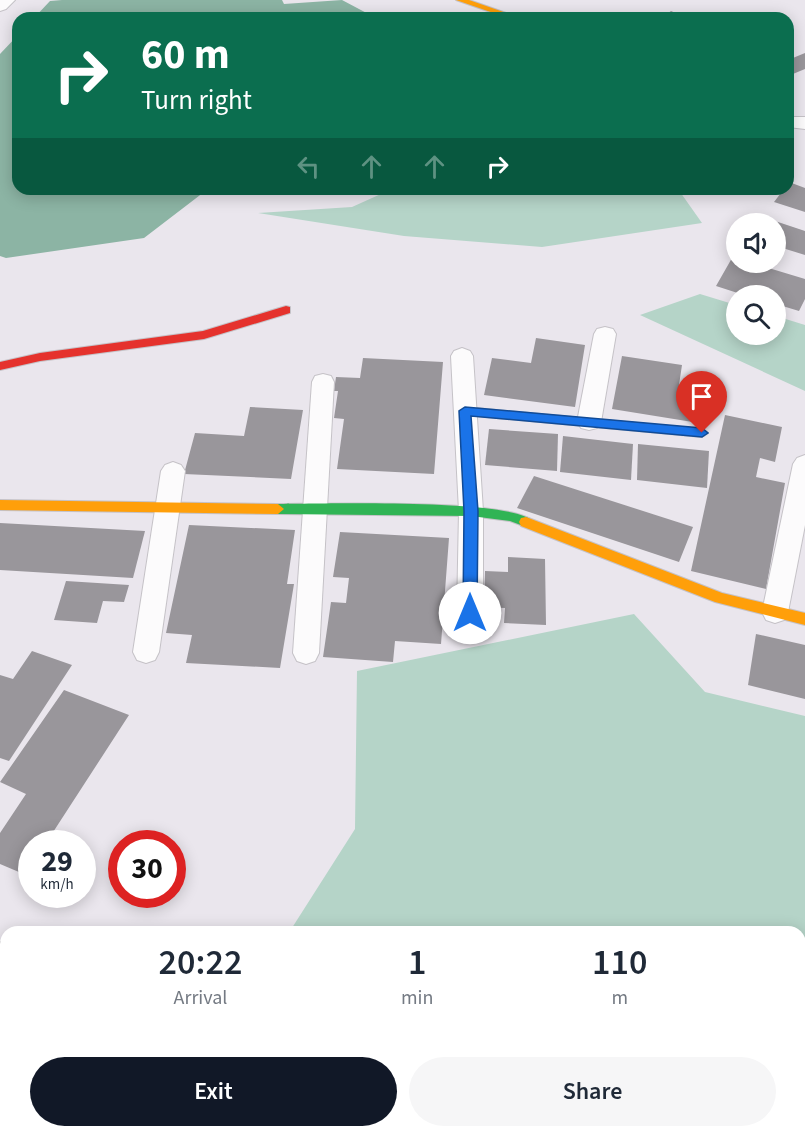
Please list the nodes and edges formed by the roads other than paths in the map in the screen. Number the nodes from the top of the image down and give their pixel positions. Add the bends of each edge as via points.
1 (7, 0) edge
2 (460, 0) edge
3 (0, 6) edge
4 (498, 12) edge
5 (286, 310) dead end
6 (605, 334) dead end
7 (462, 356) dead end
8 (0, 366) edge
9 (323, 382) dead end
10 (465, 411) junction
11 (589, 422) junction
12 (702, 433) dead end
13 (805, 464) edge
14 (173, 471) dead end
15 (0, 505) edge
16 (168, 508) junction
17 (315, 510) junction
18 (471, 511) junction
19 (775, 612) junction
20 (470, 613) dead end
21 (805, 619) edge
22 (146, 652) dead end
23 (306, 653) dead end

1 - 3 street
2 - 4 street
5 - 8 street via 204,335
6 - 11 street
7 - 10 street
9 - 17 street
10 - 11 street
10 - 18 street
11 - 12 street
13 - 19 street
14 - 16 street
15 - 16 street
16 - 17 street
16 - 22 street
17 - 18 street
17 - 23 street
18 - 19 street via 512,516 720,598
18 - 20 street
19 - 21 street

